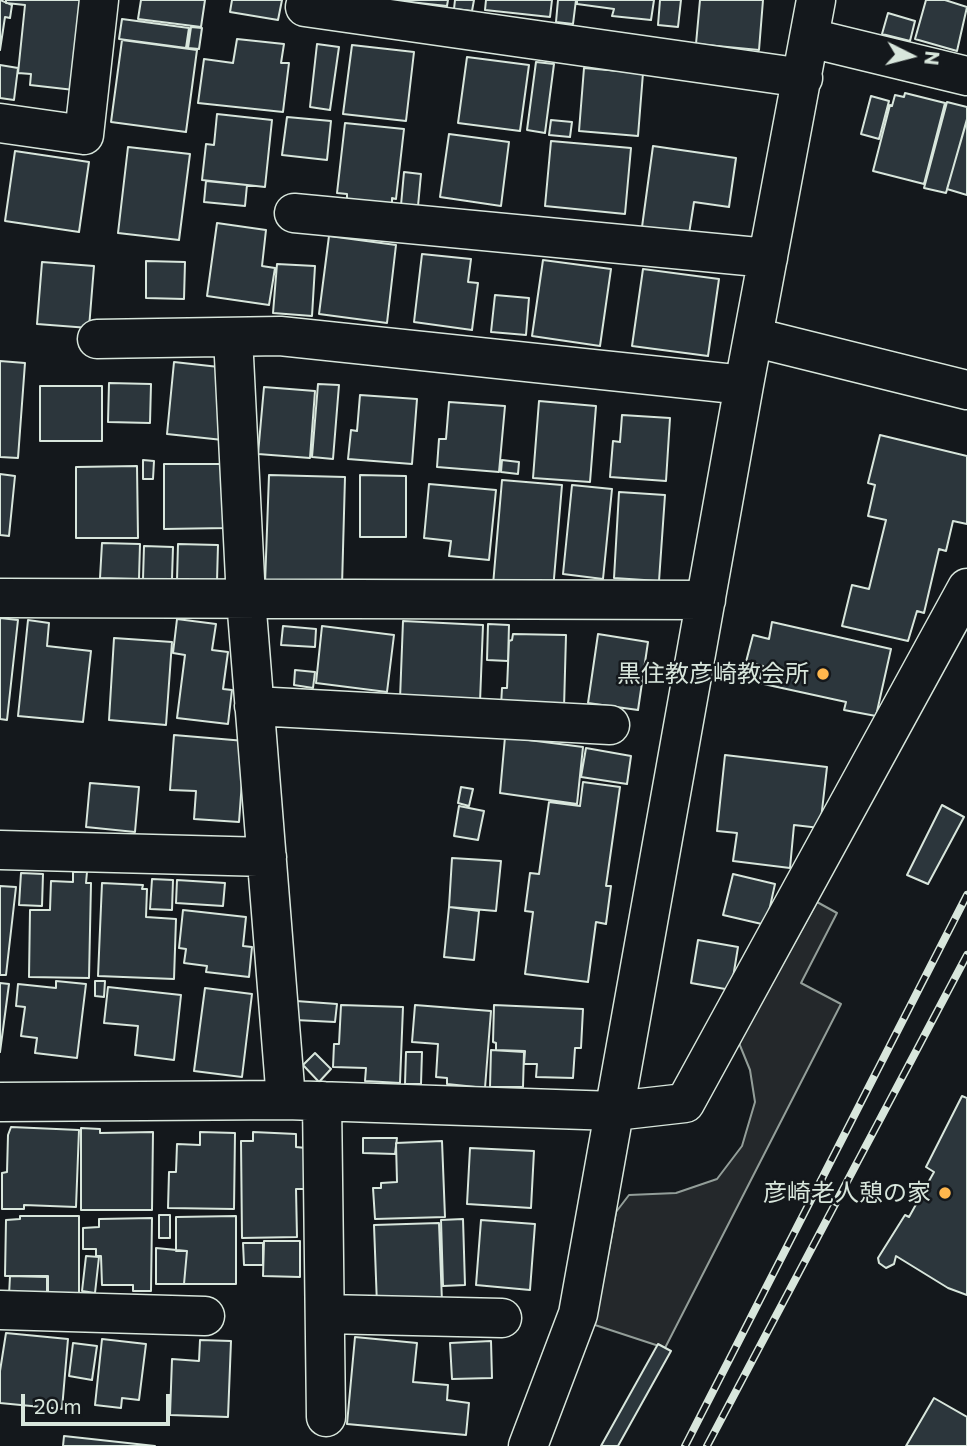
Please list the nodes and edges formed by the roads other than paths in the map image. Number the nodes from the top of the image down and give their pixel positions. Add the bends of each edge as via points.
1 (99, 0) edge
2 (307, 0) edge
3 (816, 0) edge
4 (810, 38) junction
5 (967, 76) edge
6 (803, 78) junction
7 (0, 123) edge
8 (295, 214) dead end
9 (768, 258) junction
10 (233, 337) junction
11 (753, 337) junction
12 (97, 339) dead end
13 (744, 385) junction
14 (967, 390) edge
15 (967, 588) edge
16 (0, 598) edge
17 (246, 599) junction
18 (706, 600) junction
19 (254, 706) junction
20 (610, 725) dead end
21 (0, 850) edge
22 (267, 857) junction
23 (304, 1101) junction
24 (0, 1102) edge
25 (615, 1111) junction
26 (0, 1310) edge
27 (325, 1314) junction
28 (205, 1316) dead end
29 (502, 1318) dead end
30 (326, 1417) dead end
31 (528, 1446) edge

1 - 7 street via 84,135
2 - 6 street via 305,7
3 - 4 street
4 - 5 street
4 - 6 street
6 - 9 street
8 - 9 street
9 - 11 street
10 - 12 street
10 - 13 street via 280,336
10 - 17 street
11 - 13 street
11 - 14 street
13 - 18 street
15 - 25 street via 685,1103
16 - 17 street
17 - 18 street
17 - 19 street
18 - 25 street
19 - 20 street
19 - 22 street
21 - 22 street
22 - 23 street
23 - 24 street
23 - 25 street
23 - 27 street
25 - 31 street via 578,1314
26 - 28 street
27 - 29 street
27 - 30 street

